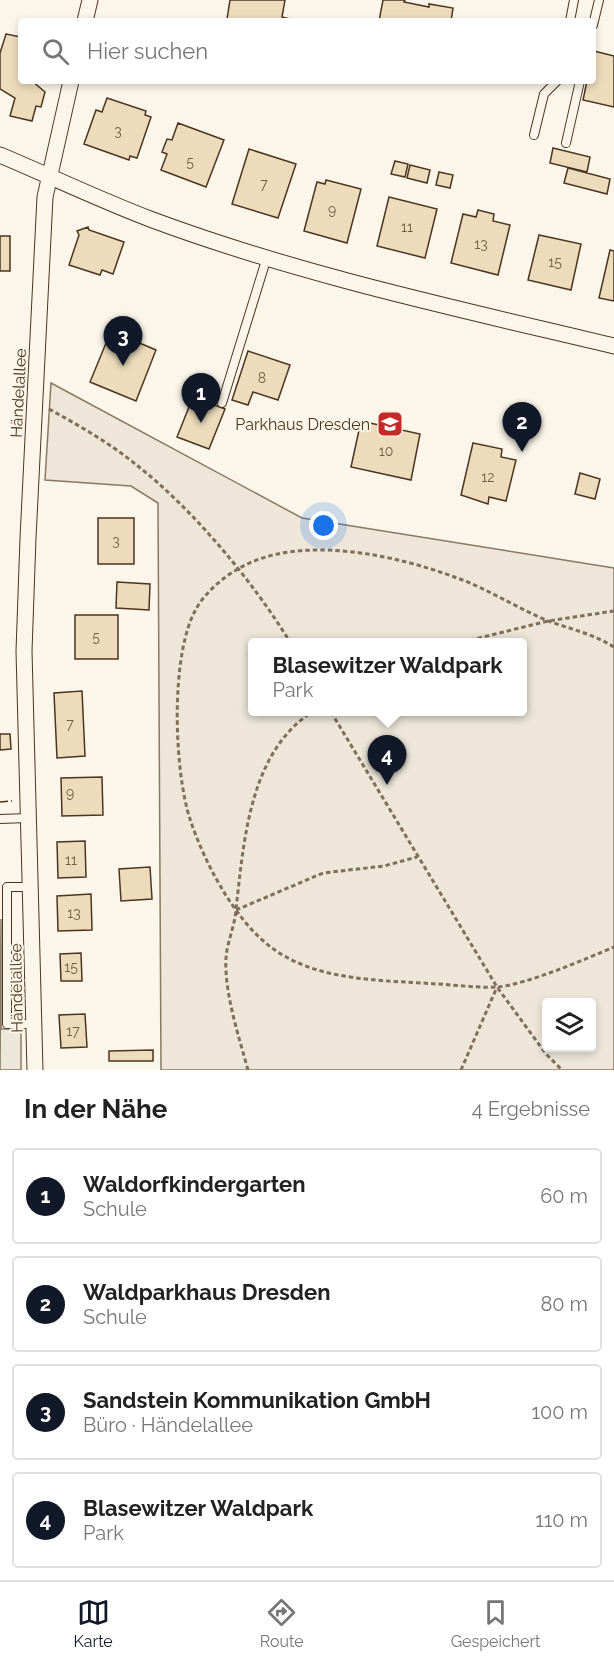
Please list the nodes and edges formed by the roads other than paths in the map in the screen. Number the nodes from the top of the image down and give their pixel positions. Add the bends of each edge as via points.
1 (90, 0) edge
2 (574, 0) edge
3 (598, 0) edge
4 (86, 18) edge
5 (571, 18) edge
6 (594, 18) edge
7 (70, 84) edge
8 (554, 84) edge
9 (579, 84) edge
10 (534, 135) dead end
11 (566, 143) dead end
12 (0, 155) edge
13 (50, 176) junction
14 (267, 257) junction
15 (614, 346) edge
16 (222, 403) dead end
17 (29, 818) junction
18 (0, 819) edge
19 (32, 887) junction
20 (34, 1024) junction
21 (35, 1070) edge

1 - 4 street
2 - 5 lane
3 - 6 lane
7 - 13 street, Händelallee
8 - 10 lane via 544,94
9 - 11 lane
12 - 13 street
13 - 14 street via 150,219
13 - 17 street, Händelallee via 45,197 24,651
14 - 15 street via 469,312
14 - 16 lane
17 - 18 lane
17 - 19 street, Händelallee
19 - 20 street, Händelallee
19 - 20 lane via 7,887 7,1024
20 - 21 street, Händelallee

